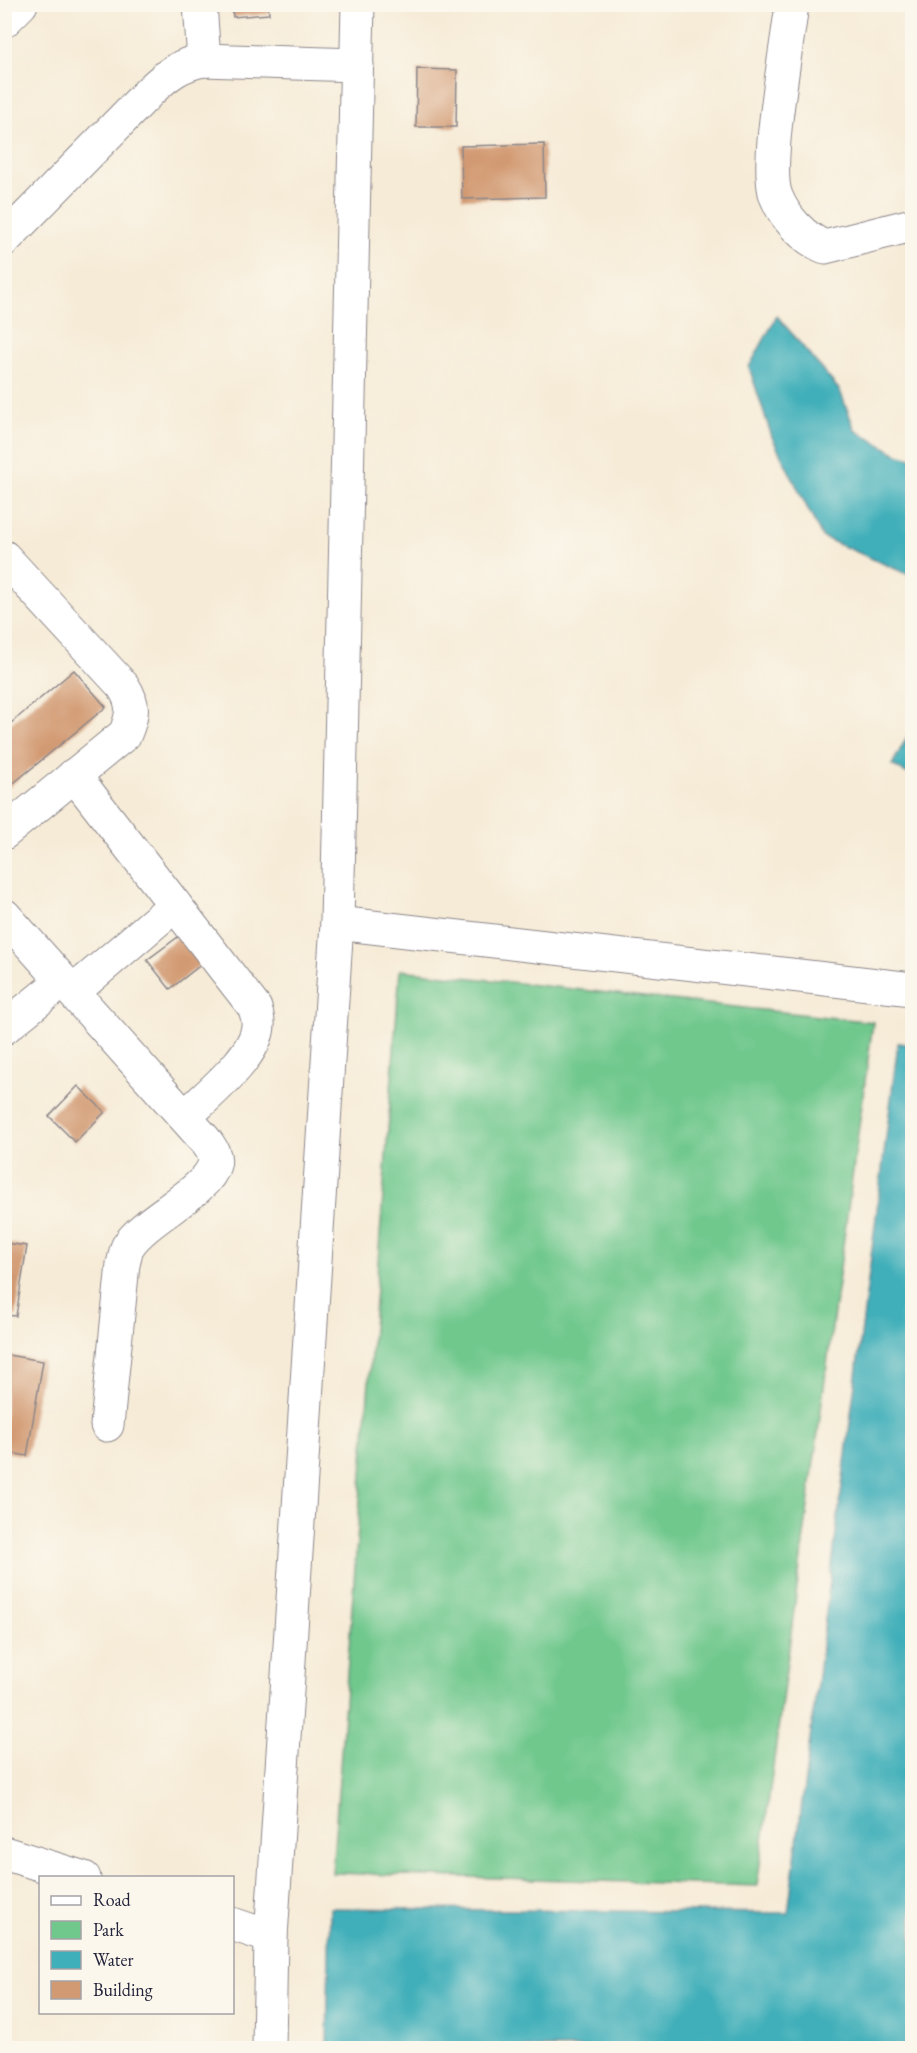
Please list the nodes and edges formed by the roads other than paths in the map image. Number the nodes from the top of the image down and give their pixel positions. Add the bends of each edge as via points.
1 (21, 4) edge
2 (200, 4) edge
3 (358, 4) edge
4 (792, 4) edge
5 (4, 21) edge
6 (204, 60) junction
7 (357, 65) junction
8 (912, 225) edge
9 (4, 240) edge
10 (4, 557) edge
11 (74, 776) junction
12 (4, 833) edge
13 (175, 905) junction
14 (4, 915) edge
15 (337, 923) junction
16 (68, 986) junction
17 (912, 989) edge
18 (4, 1028) edge
19 (185, 1117) junction
20 (107, 1425) dead end
21 (4, 1852) edge
22 (78, 1876) edge
23 (234, 1925) edge
24 (271, 1937) junction
25 (269, 2049) edge

1 - 5 street
2 - 6 street
3 - 7 street
4 - 8 street via 772,166 775,195 799,230 825,247
6 - 7 street
6 - 9 street via 185,63 168,74
7 - 15 street
10 - 11 street via 132,700 132,717 125,734
11 - 12 street
11 - 13 street
13 - 16 street
13 - 19 street via 255,1008 259,1024 255,1042 240,1062
14 - 16 street
15 - 17 street
15 - 24 street
16 - 18 street
16 - 19 street
19 - 20 street via 214,1154 214,1166 206,1179 128,1247
21 - 22 street
23 - 24 street
24 - 25 street

